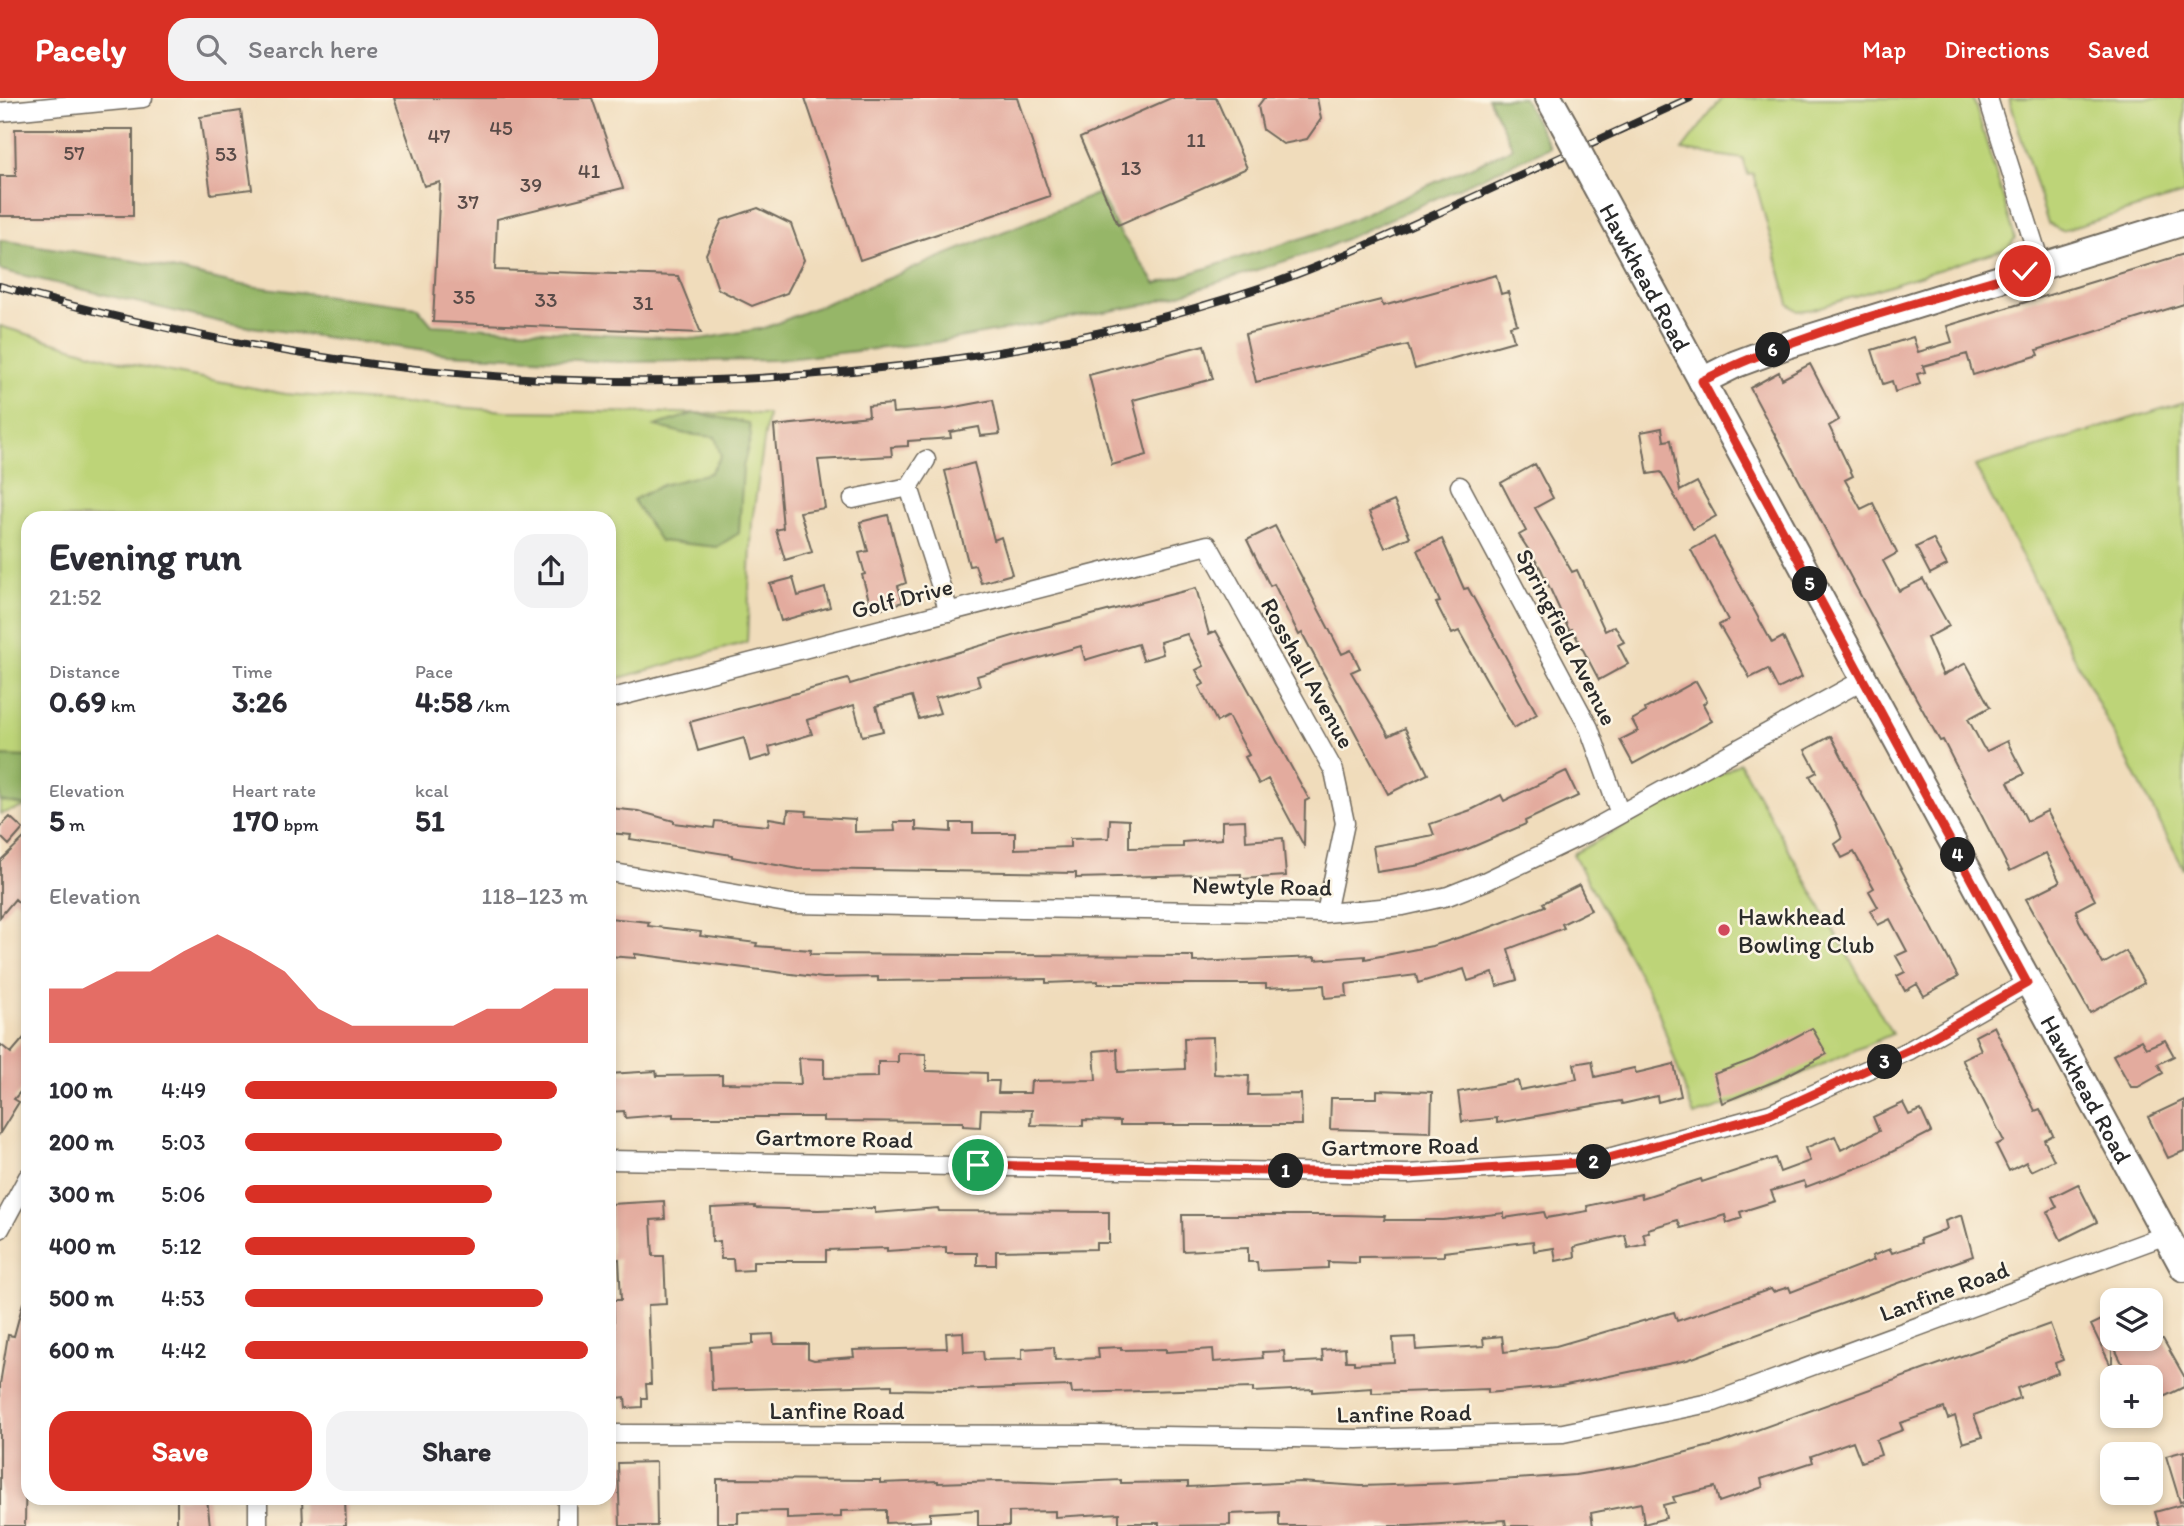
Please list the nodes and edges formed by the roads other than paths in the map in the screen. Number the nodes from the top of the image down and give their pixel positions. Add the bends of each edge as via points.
1 (144, 98) edge
2 (1549, 98) edge
3 (1988, 98) edge
4 (0, 112) edge
5 (2184, 222) edge
6 (2040, 266) junction
7 (1702, 381) junction
8 (926, 460) dead end
9 (1460, 486) dead end
10 (909, 487) junction
11 (853, 499) dead end
12 (1208, 545) joint
13 (949, 612) junction
14 (1863, 680) junction
15 (616, 697) edge
16 (1620, 814) junction
17 (616, 873) edge
18 (1326, 913) junction
19 (2027, 983) junction
20 (616, 1160) edge
21 (21, 1190) edge
22 (0, 1229) edge
23 (2166, 1235) junction
24 (2184, 1268) edge
25 (616, 1434) edge
26 (258, 1505) edge
27 (567, 1505) edge
28 (258, 1526) edge
29 (567, 1526) edge

1 - 4 street
2 - 7 street, Hawkhead Road, bridge
3 - 6 street
5 - 6 street
6 - 7 street via 1787,345
7 - 14 street, Hawkhead Road
8 - 10 street
9 - 16 street, Springfield Avenue via 1589,728
10 - 11 street
10 - 13 street
12 - 13 street, Golf Drive
12 - 18 street, Rosshall Avenue via 1334,771 1345,823
13 - 15 street, Golf Drive
14 - 16 street, Newtyle Road
14 - 19 street, Hawkhead Road
16 - 18 street, Newtyle Road via 1448,896 1403,906
17 - 18 street, Newtyle Road via 792,904
19 - 20 street, Gartmore Road via 1910,1050 1770,1114 1594,1162 1408,1174
19 - 23 street, Hawkhead Road
21 - 22 street
23 - 24 street, Hawkhead Road
23 - 25 street, Lanfine Road via 1714,1402 1563,1433 1357,1439
26 - 28 street
27 - 29 street

